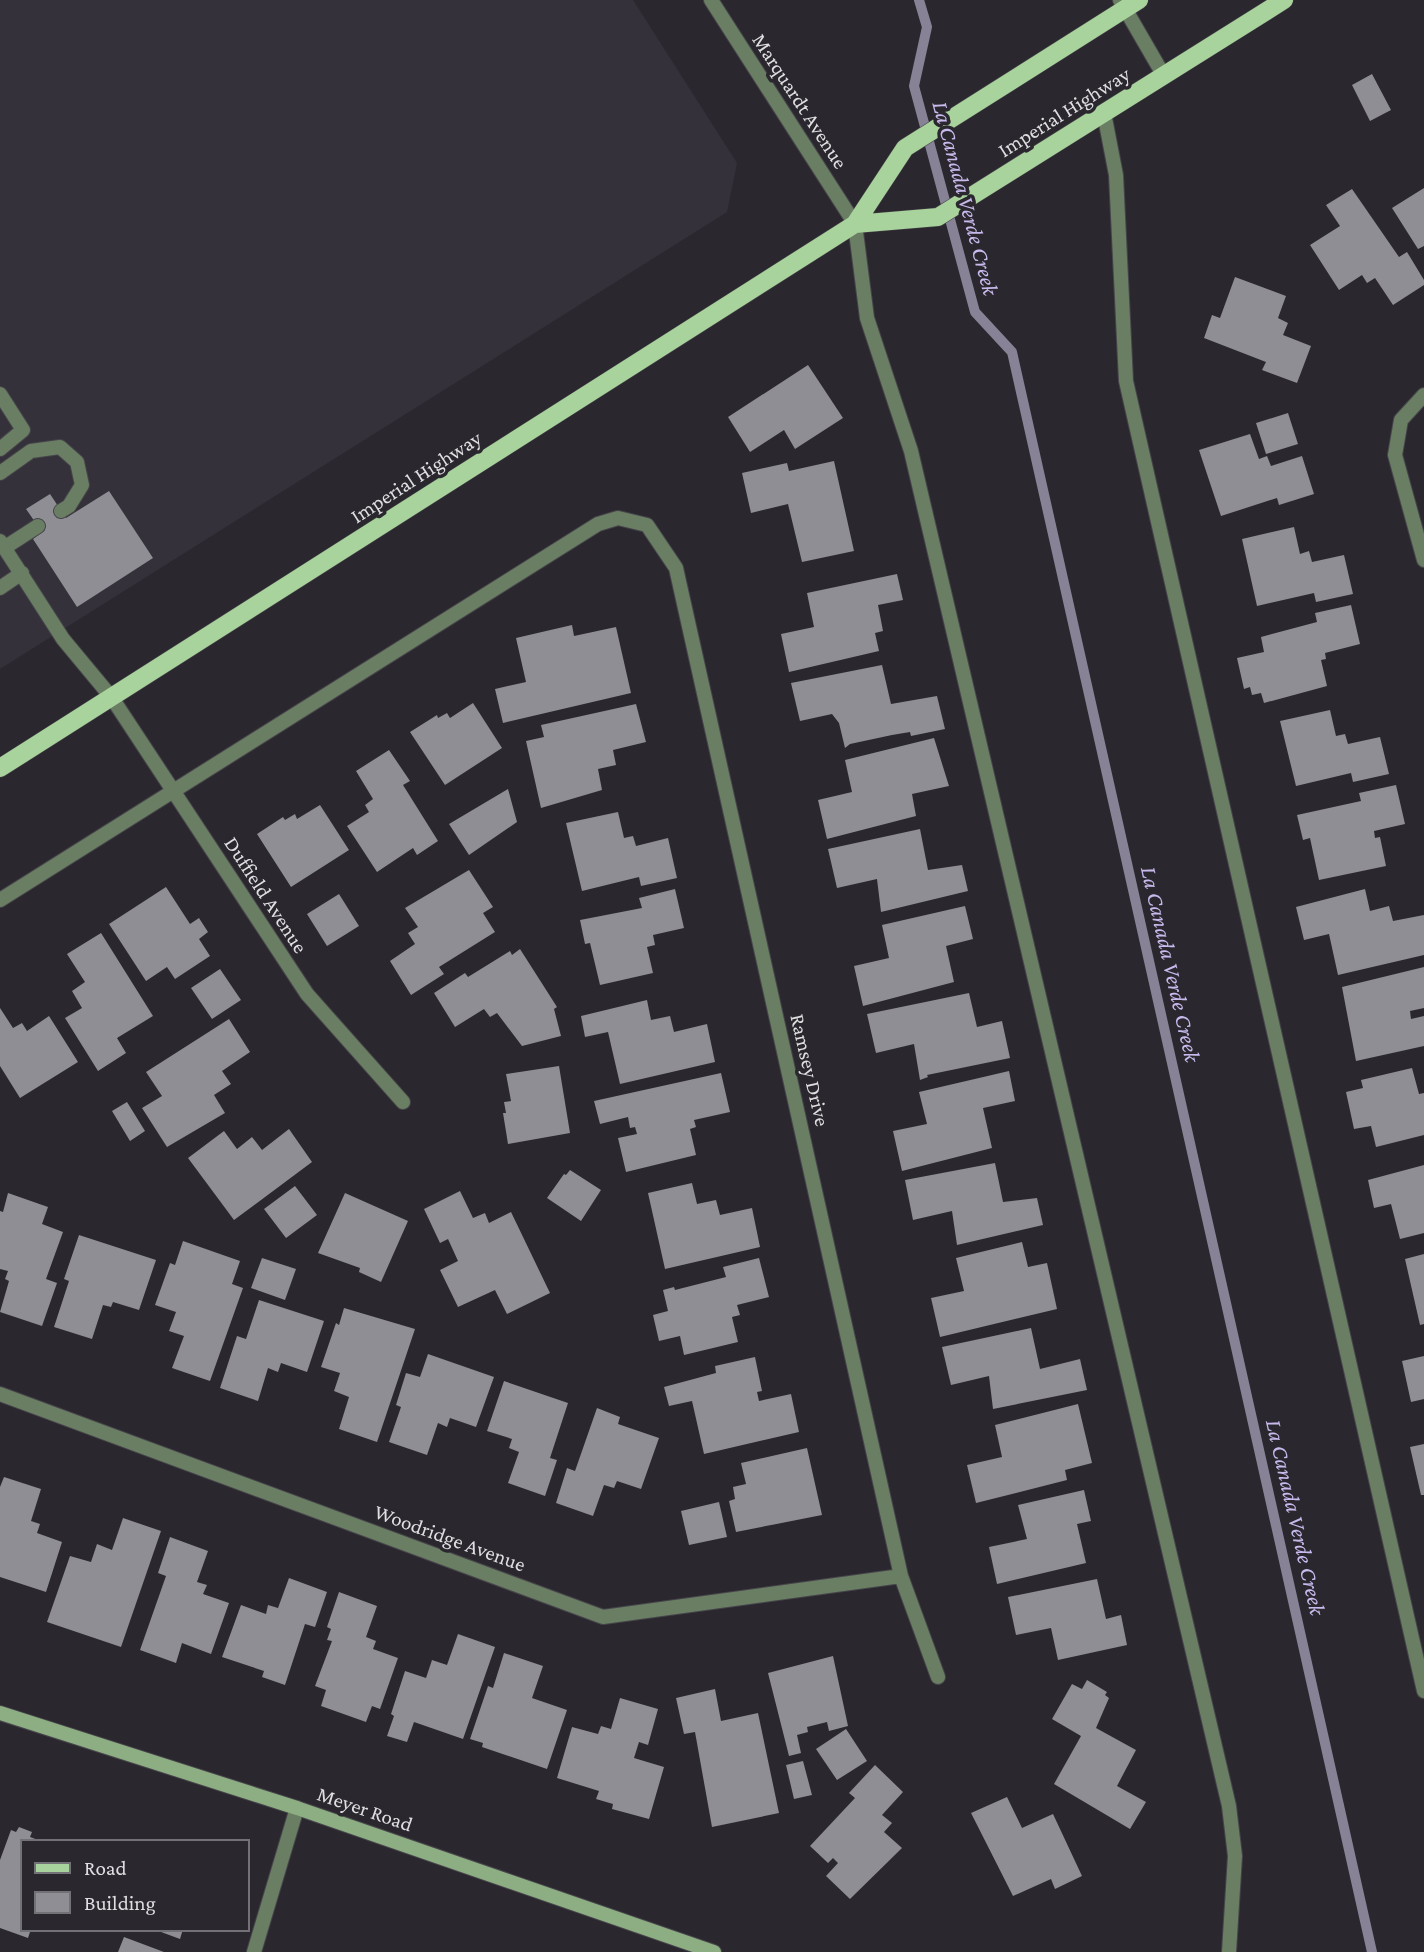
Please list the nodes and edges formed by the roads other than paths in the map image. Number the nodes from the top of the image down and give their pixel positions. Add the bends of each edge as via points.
1 (1139, 0) edge
2 (1284, 0) edge
3 (713, 1) edge
4 (1122, 5) edge
5 (1164, 76) junction
6 (1104, 113) junction
7 (855, 224) junction
8 (0, 394) edge
9 (1424, 395) edge
10 (0, 450) edge
11 (0, 473) edge
12 (61, 511) dead end
13 (38, 526) dead end
14 (2, 544) edge
15 (1424, 560) edge
16 (22, 573) junction
17 (0, 587) edge
18 (112, 698) junction
19 (0, 768) edge
20 (173, 791) junction
21 (0, 900) edge
22 (403, 1102) dead end
23 (0, 1394) edge
24 (901, 1576) junction
25 (938, 1677) dead end
26 (1424, 1691) edge
27 (0, 1713) edge
28 (297, 1808) junction
29 (254, 1952) edge
30 (714, 1952) edge
31 (1229, 1952) edge

1 - 4 main road, Imperial Highway
2 - 5 main road, Imperial Highway
3 - 7 street, Marquardt Avenue
4 - 5 street
4 - 7 main road, Imperial Highway via 905,148
5 - 6 main road, Imperial Highway
6 - 7 main road, Imperial Highway via 938,217
6 - 26 street via 1116,175 1126,381
7 - 18 main road, Imperial Highway
7 - 31 street via 867,318 911,452 1229,1805 1235,1856
8 - 10 street via 23,430
9 - 15 street via 1401,420 1395,455
11 - 12 street via 31,451 60,447 77,462 82,485
13 - 14 street
14 - 16 street, Duffield Avenue
16 - 17 street
16 - 18 street, Duffield Avenue via 63,639
18 - 19 main road, Imperial Highway
18 - 20 street, Duffield Avenue
20 - 21 street
20 - 22 street, Duffield Avenue via 307,995
20 - 24 street, Ramsey Drive via 598,524 618,519 647,525 676,568
23 - 24 street, Woodridge Avenue via 603,1617
24 - 25 street, Ramsey Drive
27 - 28 main road, Meyer Road
28 - 29 street
28 - 30 main road, Meyer Road

